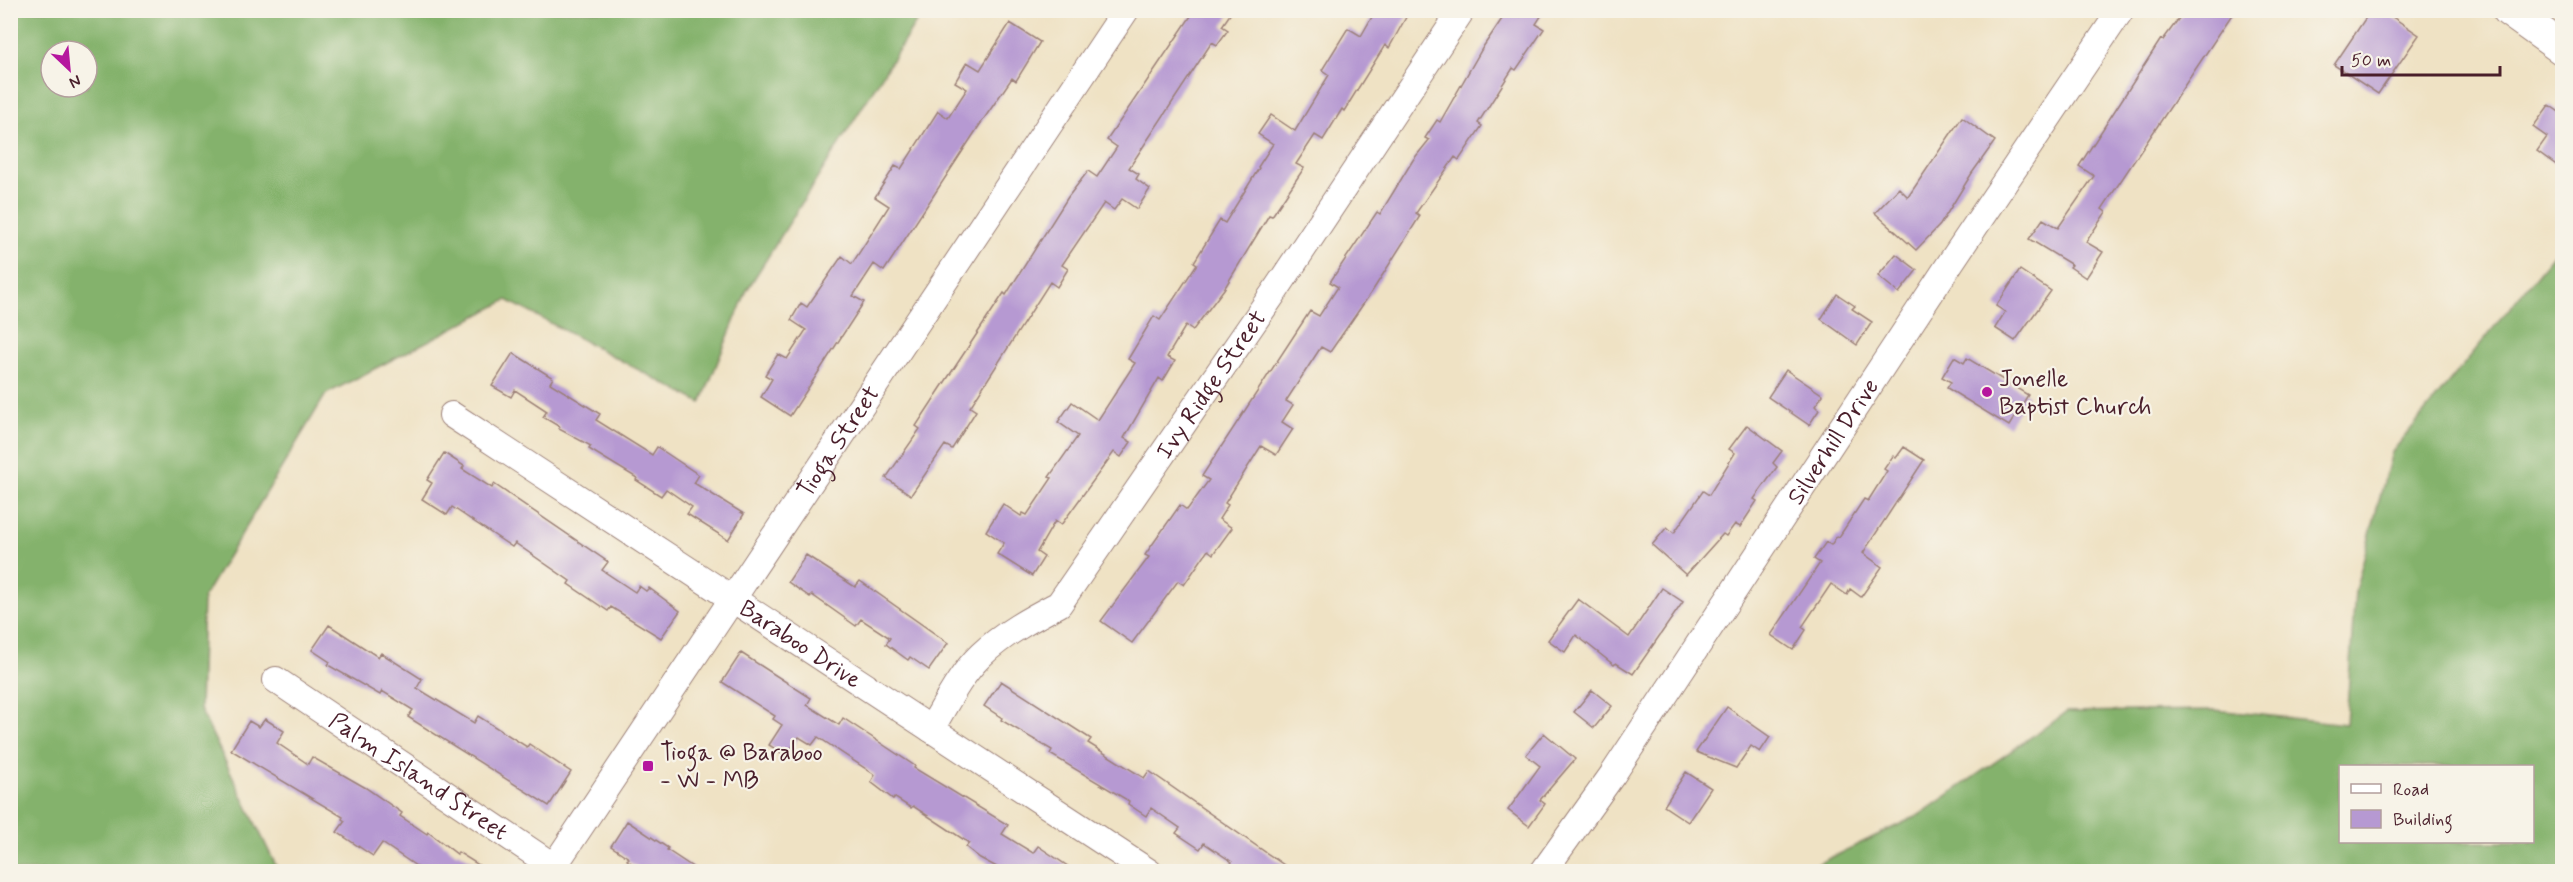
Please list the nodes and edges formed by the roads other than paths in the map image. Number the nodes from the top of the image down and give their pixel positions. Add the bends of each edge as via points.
1 (1126, 10) edge
2 (1462, 10) edge
3 (2121, 10) edge
4 (2509, 10) edge
5 (2562, 48) edge
6 (453, 415) dead end
7 (734, 599) junction
8 (276, 681) dead end
9 (931, 729) junction
10 (555, 870) edge
11 (1149, 872) edge
12 (1543, 872) edge

1 - 7 street, Tioga Street
2 - 9 street, Ivy Ridge Street via 1273,294 1059,604 1028,621 981,656 958,684
3 - 12 street, Silverhill Drive via 1613,774
4 - 5 main road
6 - 7 street, Baraboo Drive
7 - 9 street, Baraboo Drive
7 - 10 street, Tioga Street
8 - 10 street, Palm Island Street
9 - 11 street, Baraboo Drive

